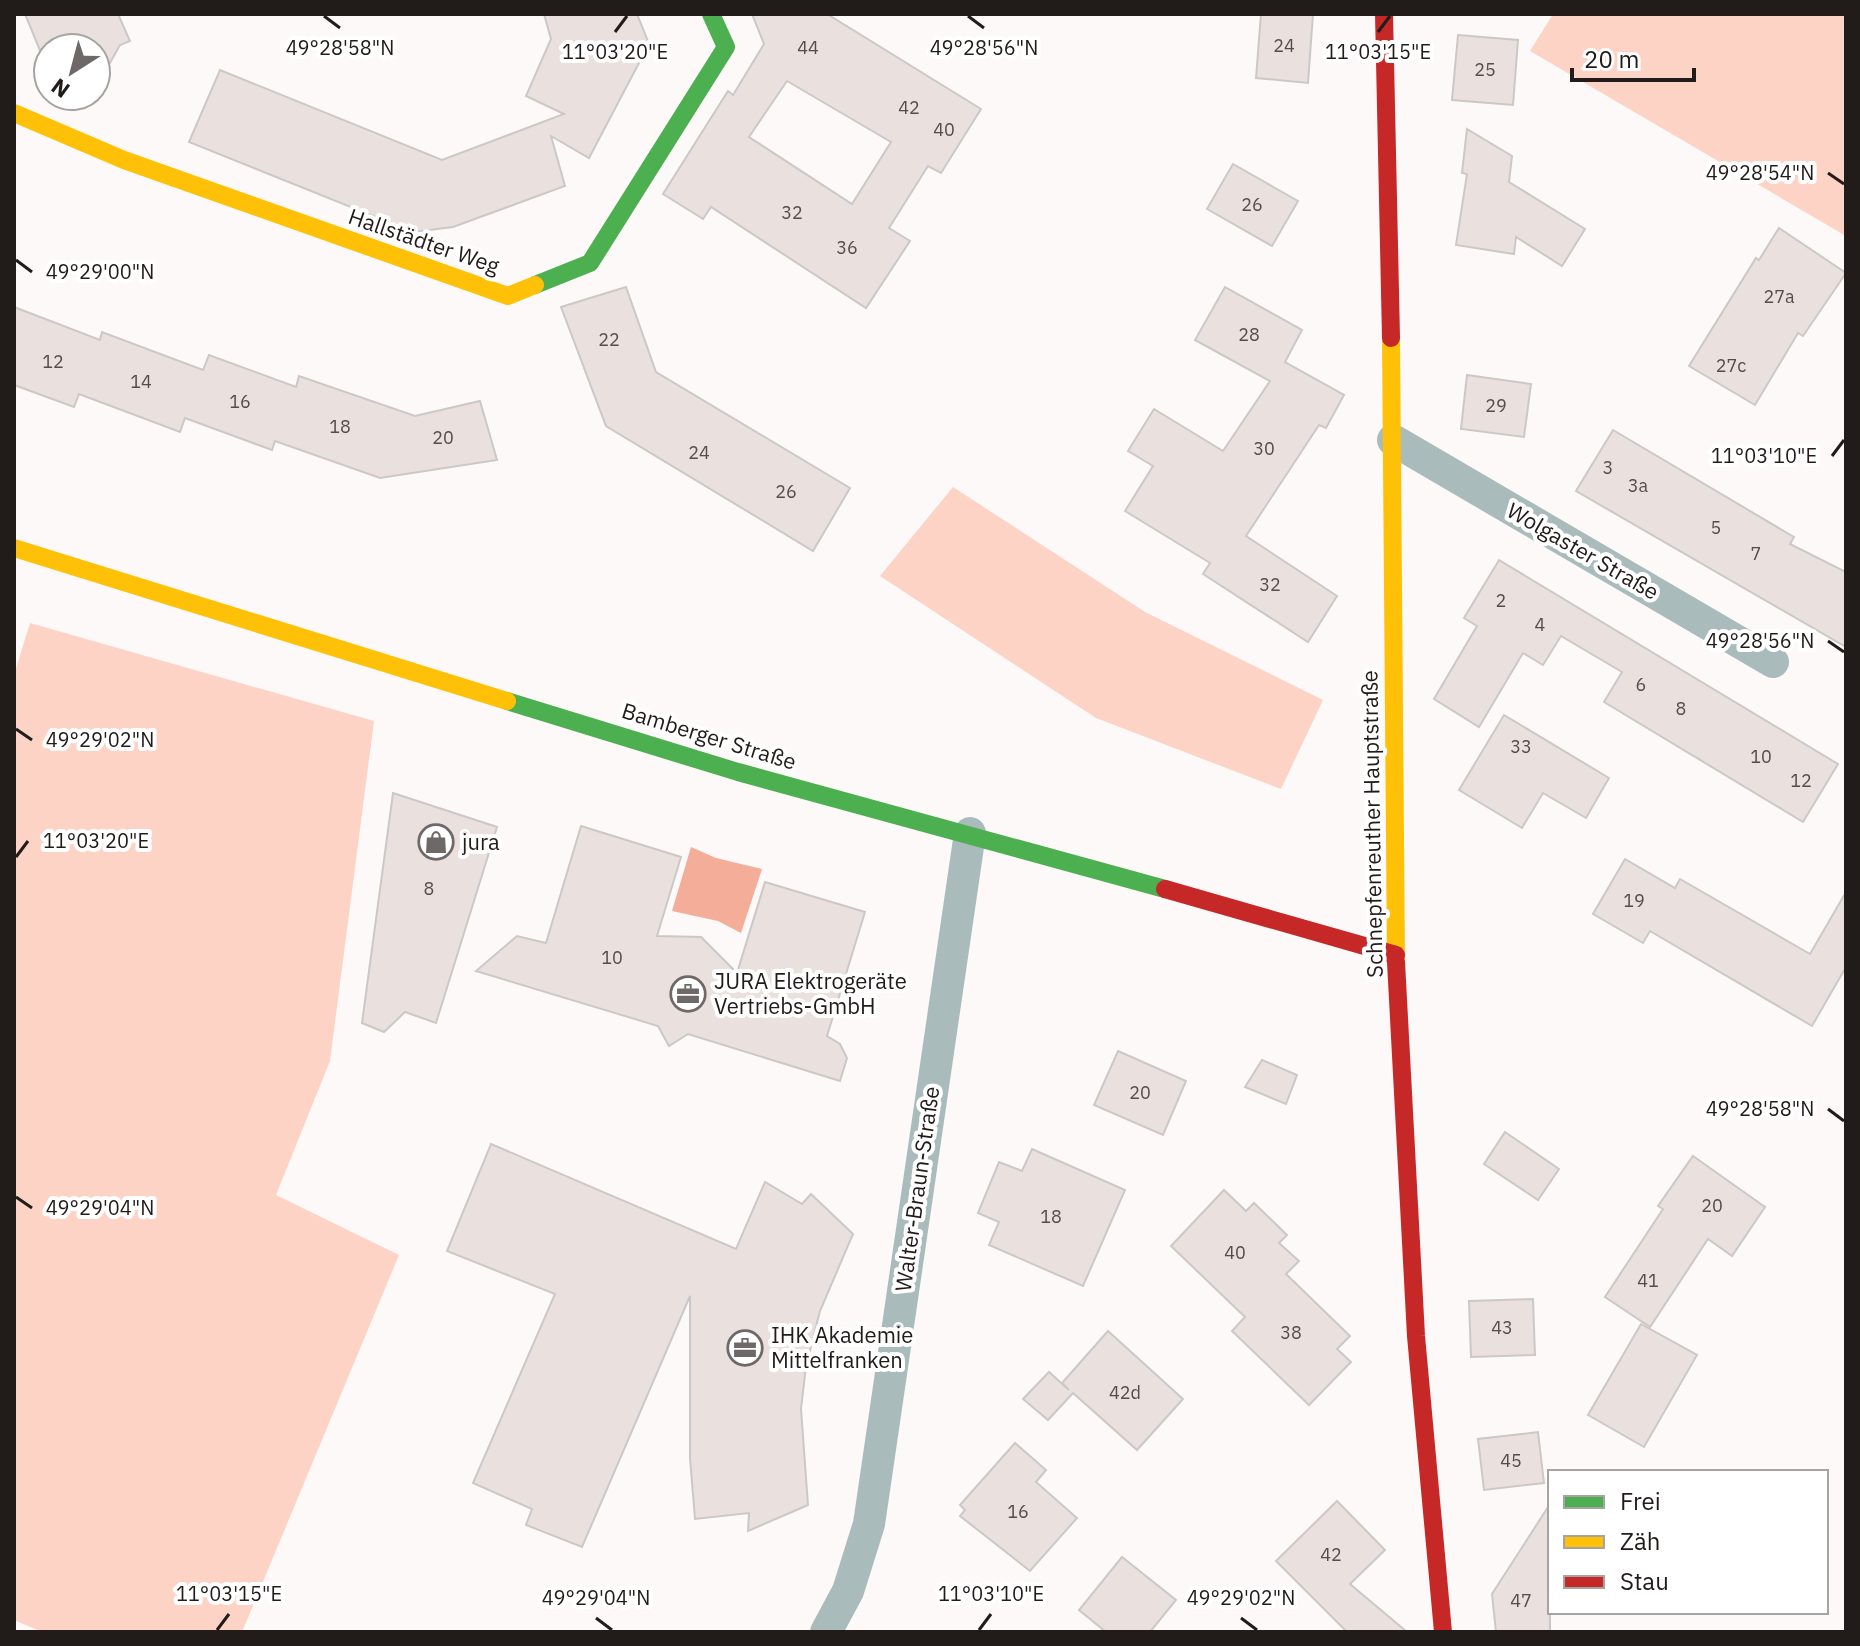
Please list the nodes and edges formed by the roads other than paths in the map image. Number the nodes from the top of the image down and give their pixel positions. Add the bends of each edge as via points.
1 (711, 14) edge
2 (1384, 14) edge
3 (14, 113) edge
4 (1393, 440) junction
5 (14, 548) edge
6 (1773, 662) dead end
7 (970, 833) junction
8 (1396, 955) junction
9 (826, 1632) edge
10 (1443, 1632) edge

1 - 3 street, Hallstädter Weg via 726,47 590,263 508,296 124,160
2 - 4 street, Schnepfenreuther Hauptstraße
4 - 6 street, Wolgaster Straße
4 - 8 street, Schnepfenreuther Hauptstraße
5 - 7 street, Bamberger Straße via 738,772
7 - 8 street, Bamberger Straße
7 - 9 street, Walter-Braun-Straße via 869,1524 848,1591
8 - 10 street, Schnepfenreuther Hauptstraße via 1416,1336

